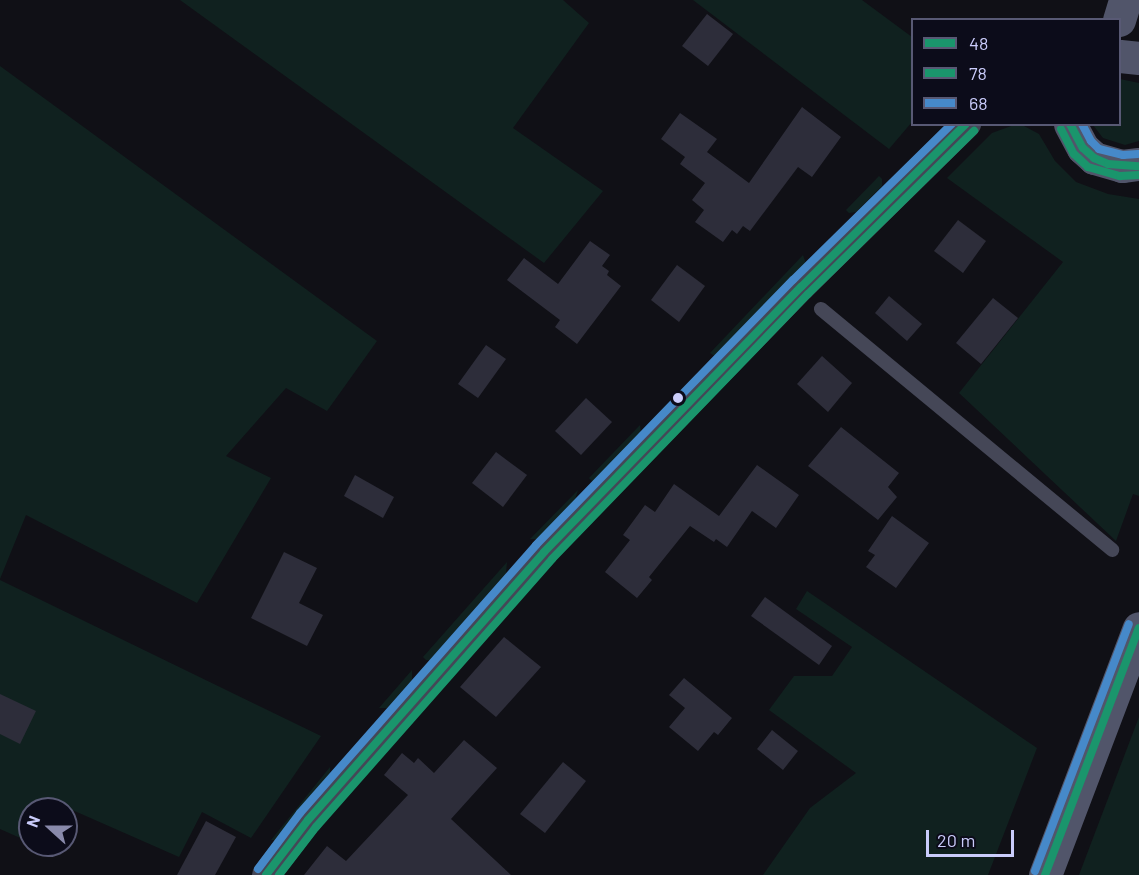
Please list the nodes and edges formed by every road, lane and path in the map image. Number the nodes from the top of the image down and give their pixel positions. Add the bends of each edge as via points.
1 (1125, 0) edge
2 (1120, 18) edge
3 (1121, 56) edge
4 (1139, 58) edge
5 (965, 126) edge
6 (1071, 126) edge
7 (1138, 165) edge
8 (821, 309) dead end
9 (1112, 550) dead end
10 (1139, 628) edge
11 (266, 875) edge
12 (1045, 875) edge

1 - 2 street
3 - 4 street
5 - 11 street via 801,287 544,552 308,820
6 - 7 street via 1094,158 1115,165
8 - 9 lane
10 - 12 street

